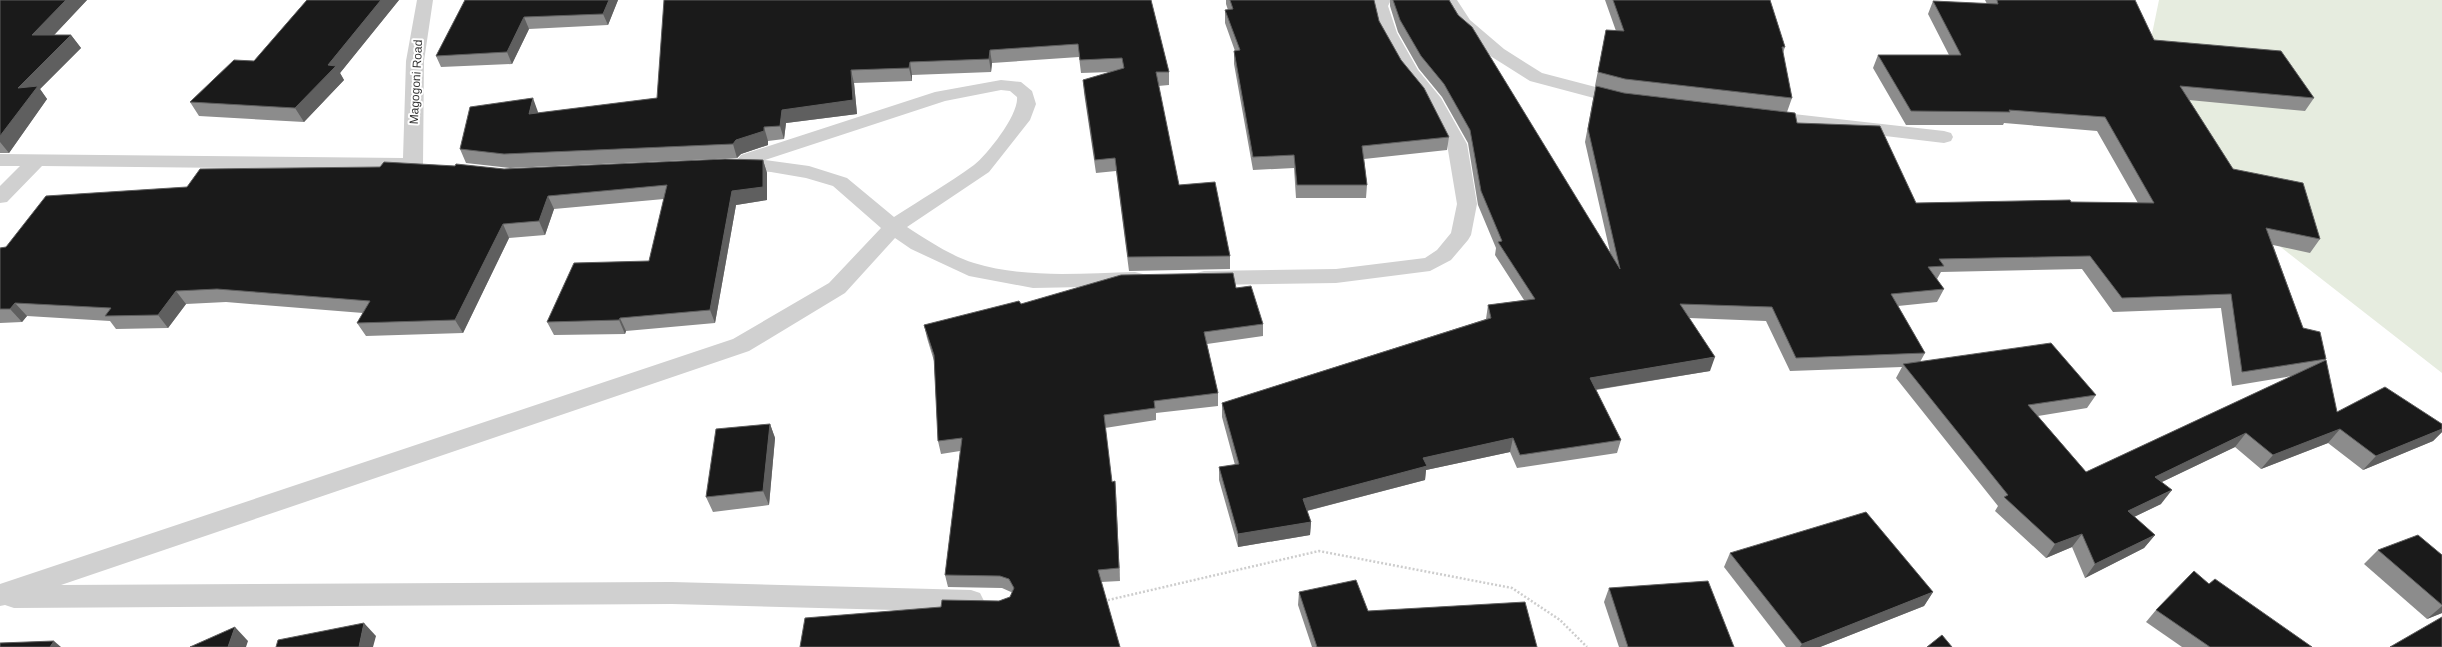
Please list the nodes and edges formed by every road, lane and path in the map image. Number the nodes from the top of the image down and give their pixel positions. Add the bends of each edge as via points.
1 (425, 0) edge
2 (1383, 0) edge
3 (1449, 0) edge
4 (1644, 102) edge
5 (1747, 114) edge
6 (1944, 137) dead end
7 (0, 160) edge
8 (36, 161) junction
9 (412, 164) junction
10 (433, 166) edge
11 (0, 197) edge
12 (893, 227) junction
13 (1153, 279) edge
14 (1185, 279) edge
15 (0, 596) edge
16 (994, 601) edge
17 (1098, 602) edge
18 (1588, 647) edge

1 - 9 street, Magogoni Road via 421,14 416,70
2 - 14 street via 1380,6 1388,33 1410,72 1432,98 1457,144 1467,204 1461,235 1444,255 1430,264 1336,276
3 - 4 street via 1463,23 1498,53 1536,77 1620,99
5 - 6 street
7 - 8 street
8 - 9 street
8 - 11 street
9 - 10 street
12 - 12 street via 982,168 1021,120 1027,104 1026,95 1015,86 1001,85 941,96 839,131 722,166 771,166 809,172 840,182
12 - 13 street via 918,244 969,268 1033,281
12 - 15 street via 837,288 741,345
15 - 16 street via 672,593
17 - 18 path via 1319,551 1512,588 1560,620

